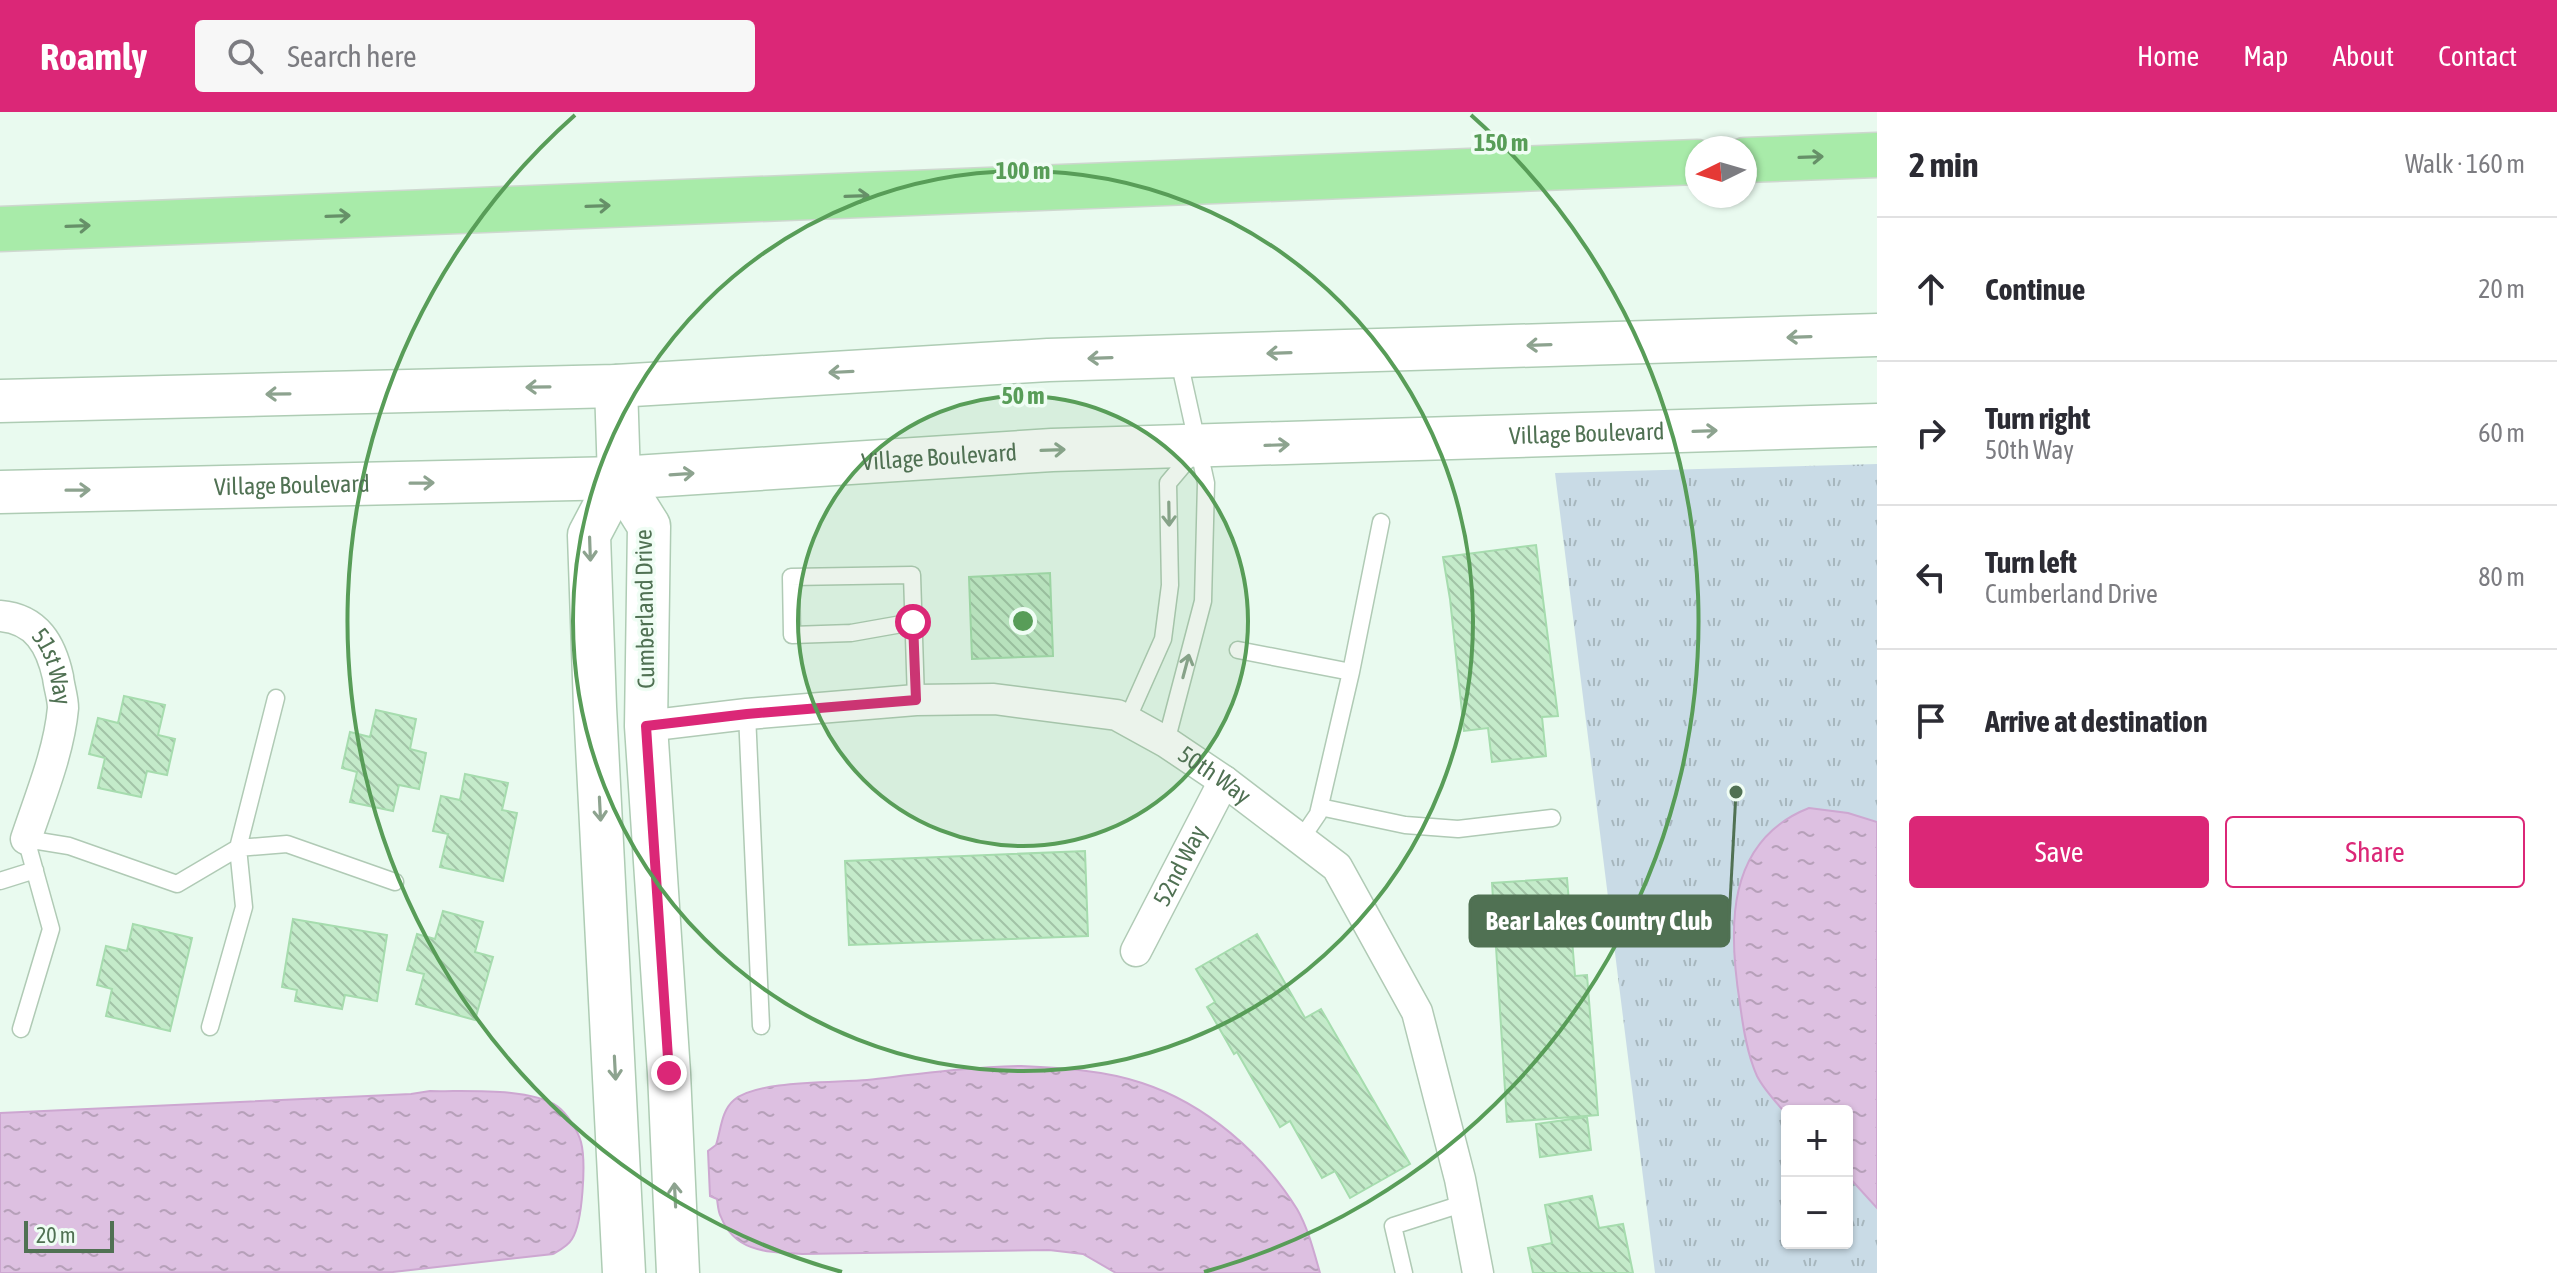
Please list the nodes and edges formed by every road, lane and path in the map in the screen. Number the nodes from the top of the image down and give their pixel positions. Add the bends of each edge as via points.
1 (1877, 155) edge
2 (1757, 160) edge
3 (1685, 162) edge
4 (0, 229) edge
5 (1877, 335) edge
6 (1178, 356) junction
7 (616, 386) junction
8 (0, 401) edge
9 (1877, 425) edge
10 (1199, 447) junction
11 (619, 478) junction
12 (0, 492) edge
13 (1381, 522) dead end
14 (0, 616) edge
15 (913, 622) junction
16 (1238, 650) dead end
17 (1351, 672) junction
18 (276, 698) dead end
19 (916, 700) junction
20 (747, 714) junction
21 (1127, 720) junction
22 (646, 726) junction
23 (1166, 742) junction
24 (1224, 781) junction
25 (1320, 807) junction
26 (1552, 818) dead end
27 (26, 839) junction
28 (1301, 839) junction
29 (238, 848) junction
30 (35, 870) junction
31 (0, 881) edge
32 (395, 882) dead end
33 (1136, 951) dead end
34 (761, 1026) dead end
35 (210, 1027) dead end
36 (21, 1029) dead end
37 (1465, 1203) junction
38 (624, 1273) edge
39 (678, 1273) edge
40 (1404, 1273) edge
41 (1478, 1273) edge

2 -> 1 highway
4 -> 3 highway
5 -> 6 street
6 -> 7 street
6 - 10 lane
7 -> 8 street
7 - 11 street, Cumberland Drive
10 -> 9 street, Village Boulevard
11 -> 10 street, Village Boulevard via 1052,450
10 -> 21 lane via 1168,483 1170,585 1163,639
23 -> 10 lane via 1203,601 1206,483
12 -> 11 street, Village Boulevard
11 - 22 street, Cumberland Drive via 649,526
11 -> 38 street, Cumberland Drive via 589,535
13 - 17 lane
14 - 27 street, 51st Way via 40,633 53,653 63,705 56,746
15 - 15 lane via 912,575 791,577 792,635 851,633
15 - 19 lane
16 - 17 lane
17 - 25 lane
18 - 29 lane
19 - 20 street, 50th Way
19 - 21 street, 50th Way via 994,699
20 - 22 street, 50th Way
20 - 34 lane
21 - 23 street, 50th Way
39 -> 22 street, Cumberland Drive
23 - 24 street, 50th Way
24 - 28 street, 50th Way
24 - 33 street, 52nd Way
25 - 26 lane via 1405,825 1458,829
25 - 28 lane
27 - 29 lane via 69,846 177,884
27 - 30 lane
28 - 37 street, 50th Way via 1337,867 1417,1012
29 - 32 lane via 287,844
29 - 35 lane via 244,907
30 - 31 lane
30 - 36 lane via 51,929
37 - 40 lane via 1393,1226
37 - 41 street, 50th Way

